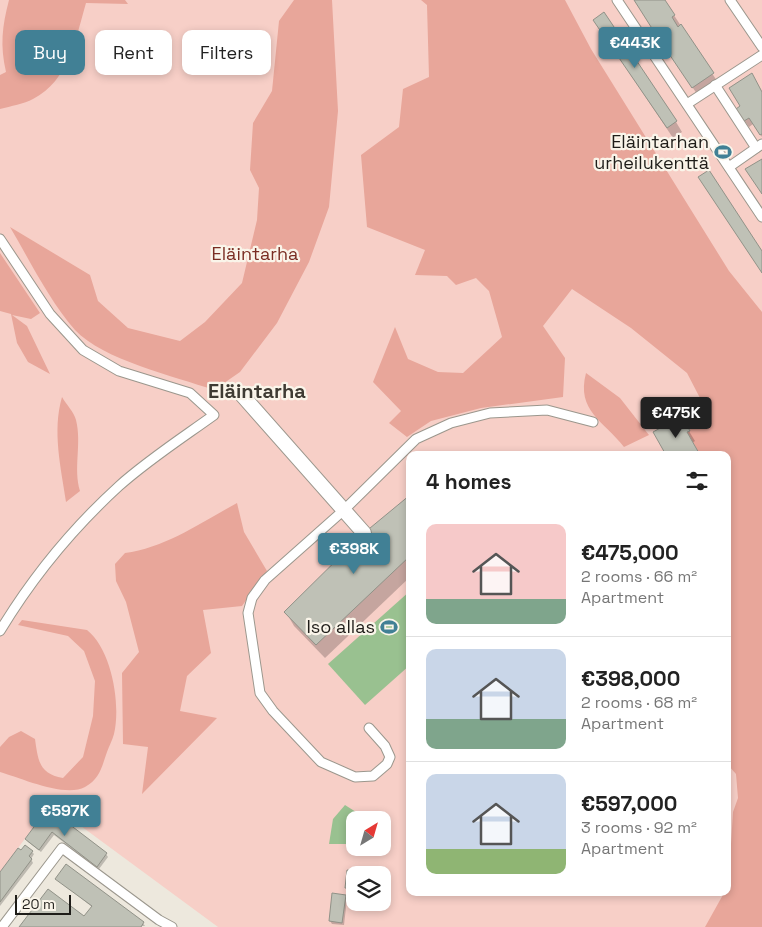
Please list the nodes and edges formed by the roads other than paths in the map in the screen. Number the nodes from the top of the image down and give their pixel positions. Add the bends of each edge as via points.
1 (617, 0) edge
2 (730, 0) edge
3 (762, 47) edge
4 (762, 55) edge
5 (715, 85) junction
6 (686, 104) junction
7 (759, 146) edge
8 (729, 167) junction
9 (762, 217) edge
10 (0, 239) edge
11 (242, 395) dead end
12 (593, 422) dead end
13 (344, 510) junction
14 (364, 533) dead end
15 (0, 631) edge
16 (369, 728) dead end
17 (156, 924) edge
18 (2, 927) edge
19 (172, 927) edge

1 - 6 lane
2 - 3 lane
4 - 5 lane
5 - 6 lane
5 - 7 lane
6 - 8 lane
7 - 8 lane
8 - 9 lane
10 - 15 lane via 50,314 83,350 119,371 190,393 214,416 140,468 89,515 55,553
11 - 13 street
12 - 13 lane via 547,410 490,413 451,423 416,439
13 - 14 street
13 - 16 lane via 265,580 252,598 248,613 260,693 322,762 355,777 373,776 388,764 390,757
17 - 18 lane via 62,848
17 - 19 lane

